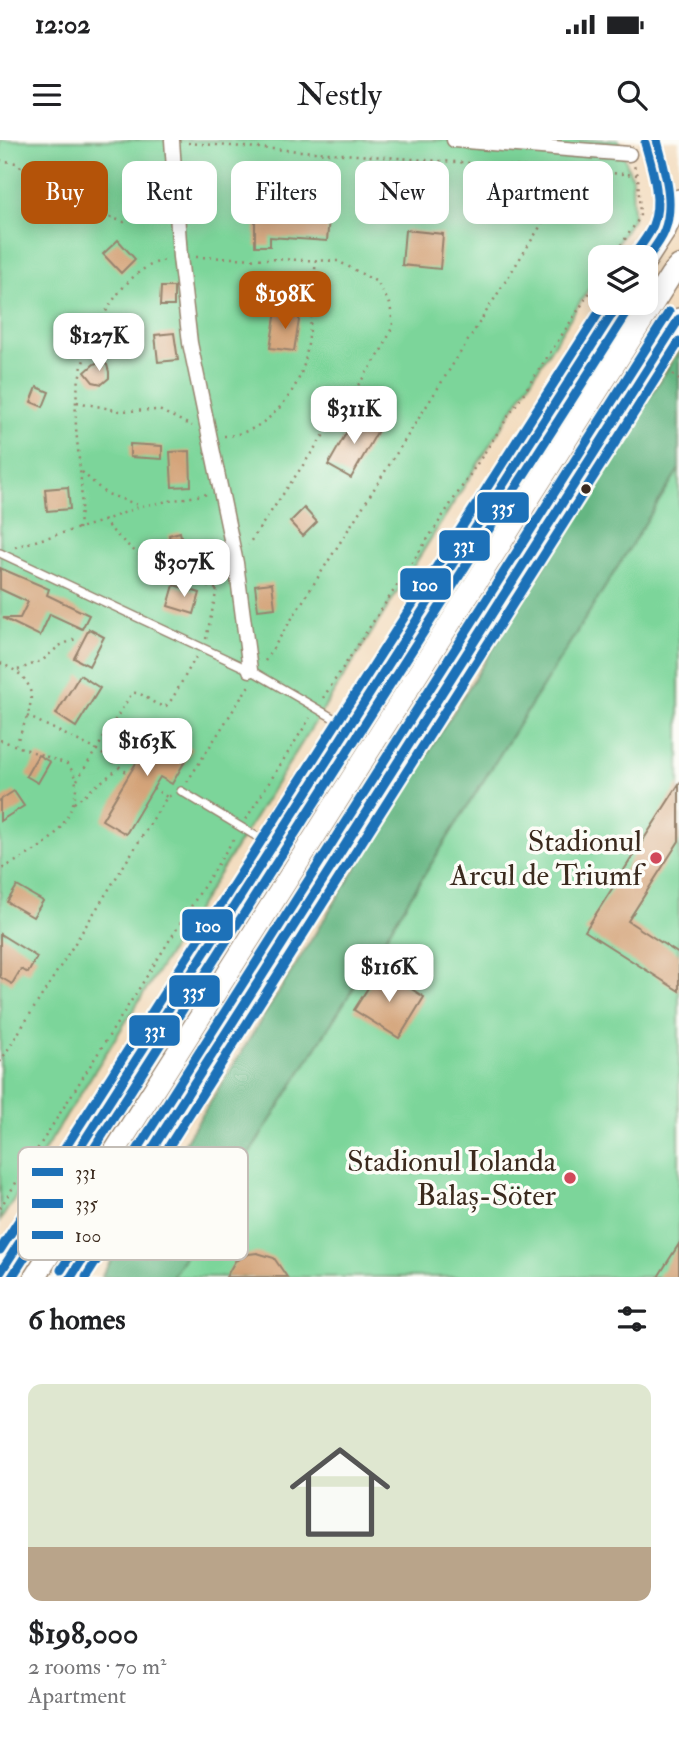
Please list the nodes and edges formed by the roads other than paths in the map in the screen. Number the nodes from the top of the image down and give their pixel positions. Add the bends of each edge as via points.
1 (454, 140) edge
2 (657, 140) edge
3 (172, 141) edge
4 (629, 154) road end
5 (679, 200) edge
6 (664, 232) junction
7 (656, 245) edge
8 (679, 254) edge
9 (675, 271) edge
10 (611, 315) edge
11 (679, 319) edge
12 (2, 552) edge
13 (253, 672) junction
14 (348, 727) junction
15 (181, 791) road end
16 (272, 845) junction
17 (80, 1147) edge
18 (118, 1147) edge
19 (154, 1147) edge
20 (18, 1245) edge
21 (46, 1260) edge
22 (82, 1260) edge
23 (0, 1273) edge
24 (35, 1277) edge
25 (71, 1277) edge

1 - 4 street
2 - 6 lane via 668,199
3 - 13 street via 190,343 236,563
5 - 6 main road
6 - 7 main road
8 - 9 main road
9 - 18 main road
10 - 14 main road
11 - 19 main road
12 - 13 lane
13 - 14 lane
14 - 16 main road
15 - 16 lane
16 - 17 main road
20 - 23 main road
21 - 24 main road
22 - 25 main road

